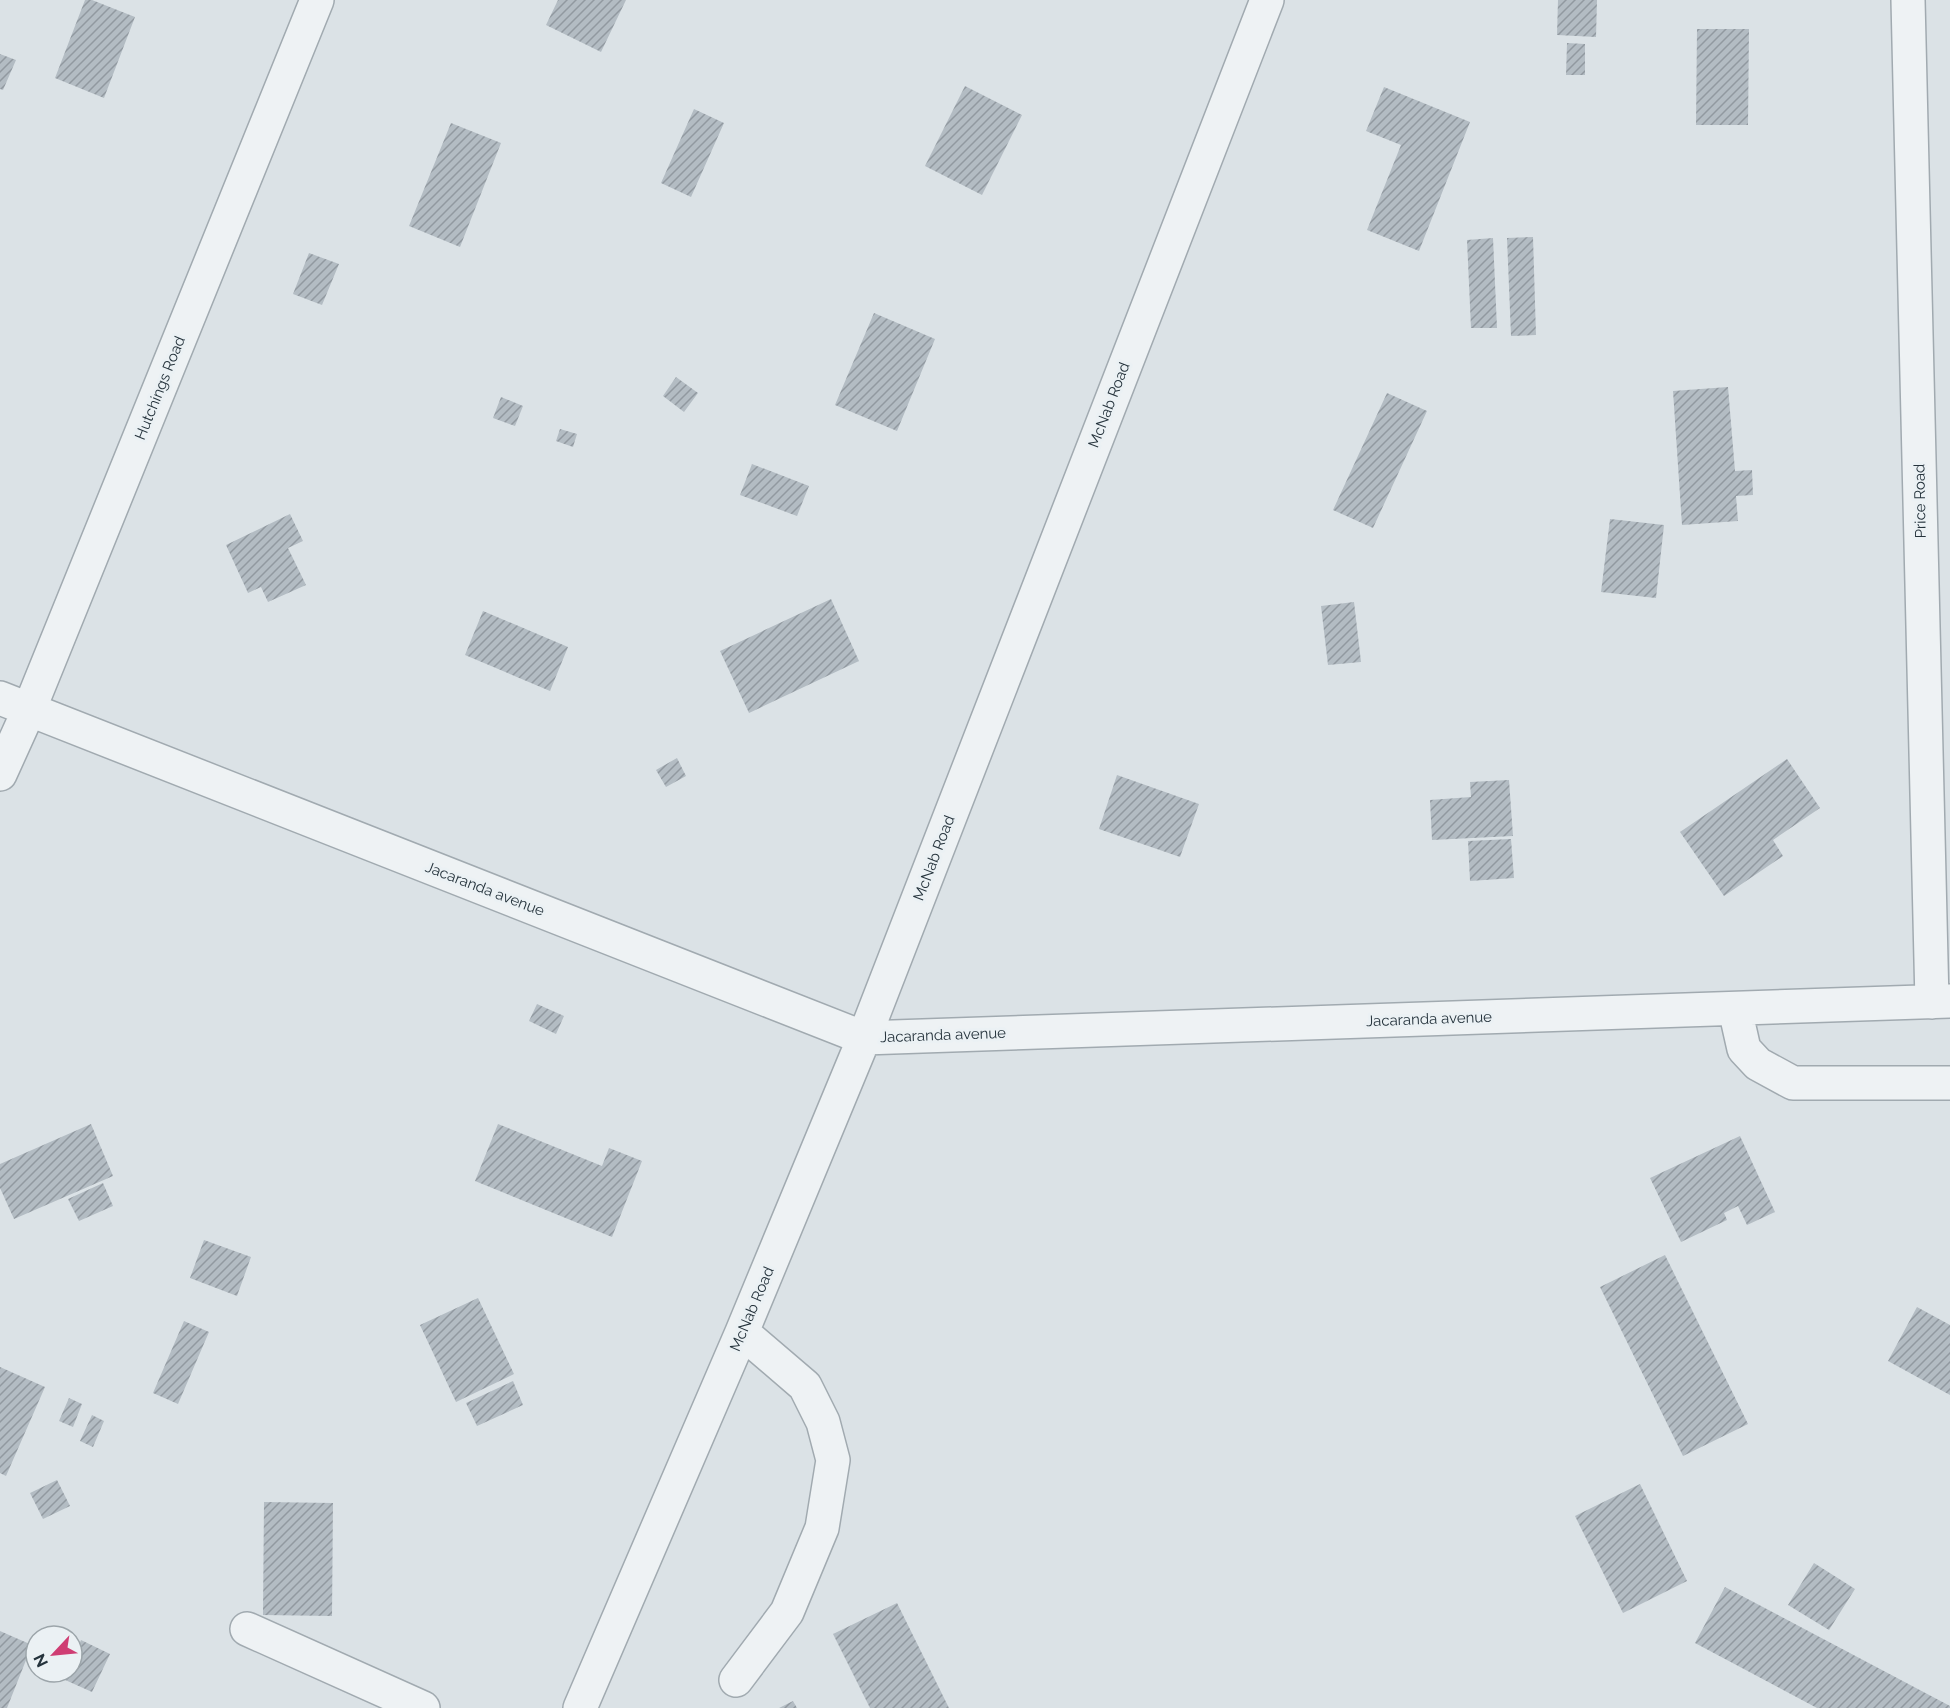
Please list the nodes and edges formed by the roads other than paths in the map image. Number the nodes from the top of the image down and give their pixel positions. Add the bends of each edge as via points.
1 (317, 0) edge
2 (1267, 0) edge
3 (1908, 0) edge
4 (15, 704) edge
5 (0, 774) edge
6 (1941, 1002) edge
7 (1735, 1009) junction
8 (864, 1038) junction
9 (1950, 1083) edge
10 (742, 1332) junction
11 (247, 1629) dead end
12 (736, 1680) dead end
13 (423, 1708) edge
14 (580, 1708) edge

1 - 4 street, Hutchings Road
2 - 8 street, McNab Road
3 - 6 street, Price Road
4 - 5 street, Hutchings Road
4 - 8 street, Jacaranda avenue
6 - 7 street, Jacaranda avenue
7 - 8 street, Jacaranda avenue
7 - 9 street via 1743,1048 1758,1064 1793,1083
8 - 10 street, McNab Road
10 - 12 street via 805,1386 822,1422 833,1460 822,1528 787,1612
10 - 14 street, McNab Road
11 - 13 street

